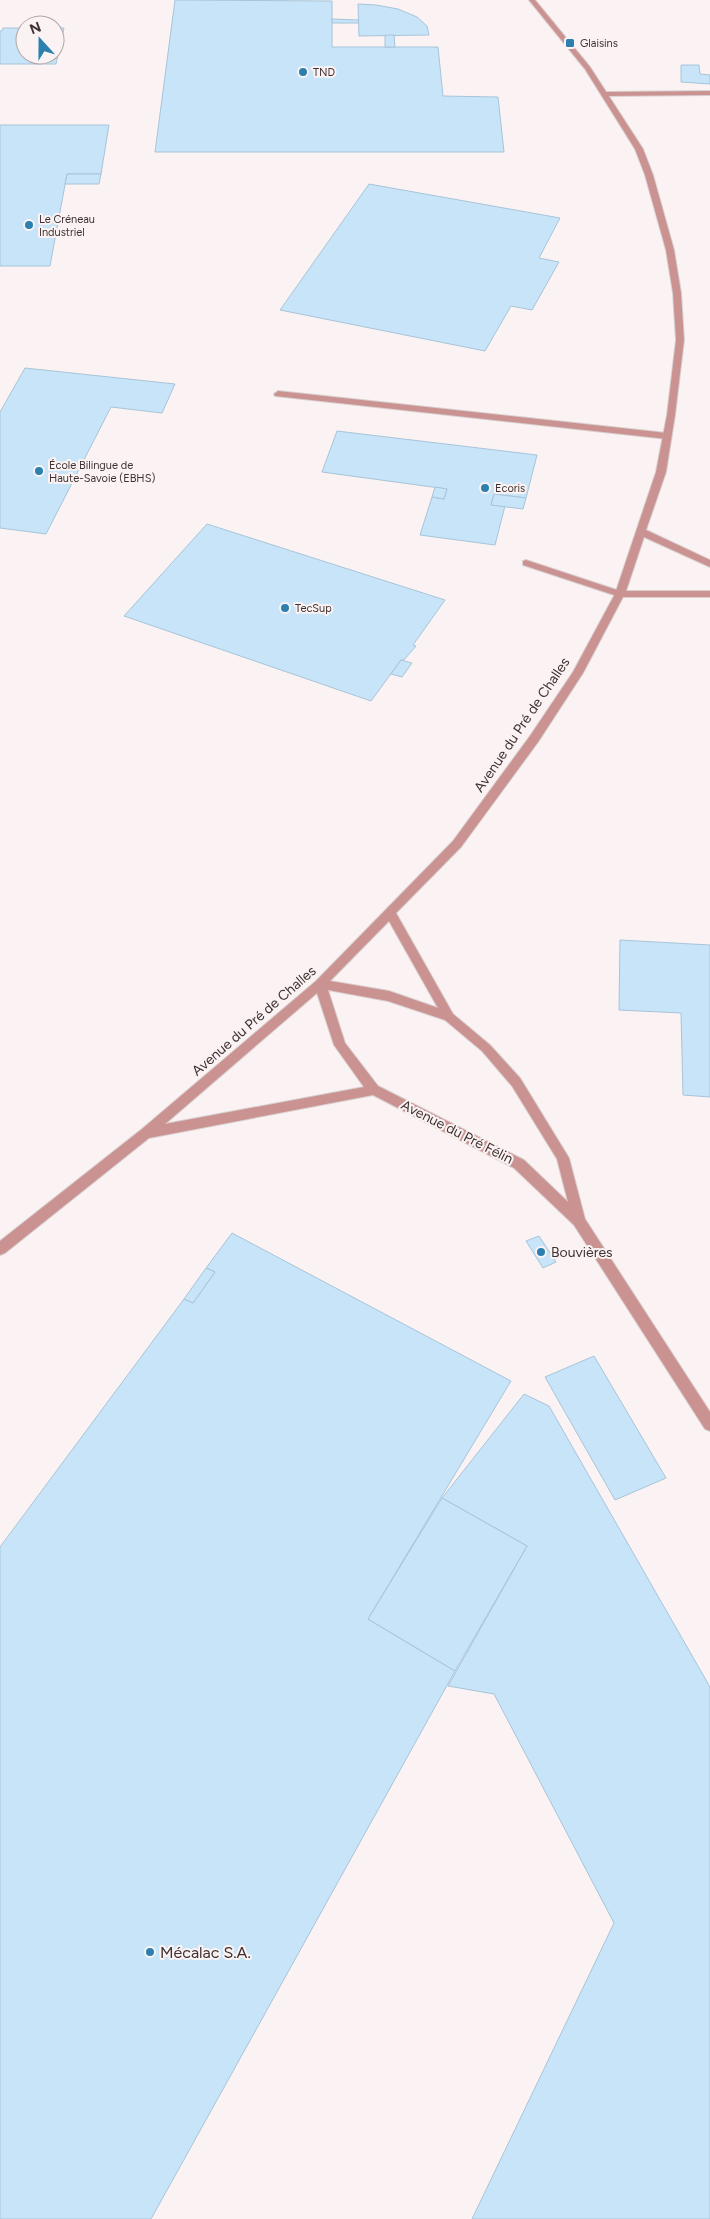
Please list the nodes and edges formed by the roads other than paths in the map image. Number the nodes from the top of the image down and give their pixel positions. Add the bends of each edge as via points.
1 (532, 0) edge
2 (710, 93) edge
3 (605, 94) junction
4 (278, 394) dead end
5 (667, 436) junction
6 (642, 532) junction
7 (526, 563) dead end
8 (710, 564) edge
9 (620, 594) junction
10 (710, 594) edge
11 (390, 913) junction
12 (320, 984) junction
13 (449, 1017) junction
14 (374, 1090) junction
15 (146, 1134) junction
16 (579, 1221) junction
17 (0, 1249) edge
18 (710, 1424) edge

1 - 3 street, Avenue du Pré de Challes via 570,43
2 - 3 street
3 - 5 street, Avenue du Pré de Challes via 639,149 670,250 680,340
4 - 5 street
5 - 6 street, Avenue du Pré de Challes via 661,472
6 - 8 street
6 - 9 street, Avenue du Pré de Challes
7 - 9 street
9 - 10 street
9 - 11 street, Avenue du Pré de Challes via 578,673 534,739 457,844
11 - 12 street, Avenue du Pré de Challes
11 - 13 street, Avenue du Pré Félin
12 - 13 street, Avenue du Pré Félin via 389,996
12 - 14 street, Avenue du Pré Félin via 340,1045
12 - 15 street, Avenue du Pré de Challes
13 - 16 street, Avenue du Pré Félin via 486,1048 516,1082 563,1158
14 - 15 street
14 - 16 street, Avenue du Pré Félin via 519,1164
15 - 17 street, Avenue du Pré de Challes
16 - 18 street, Avenue du Pré Félin

